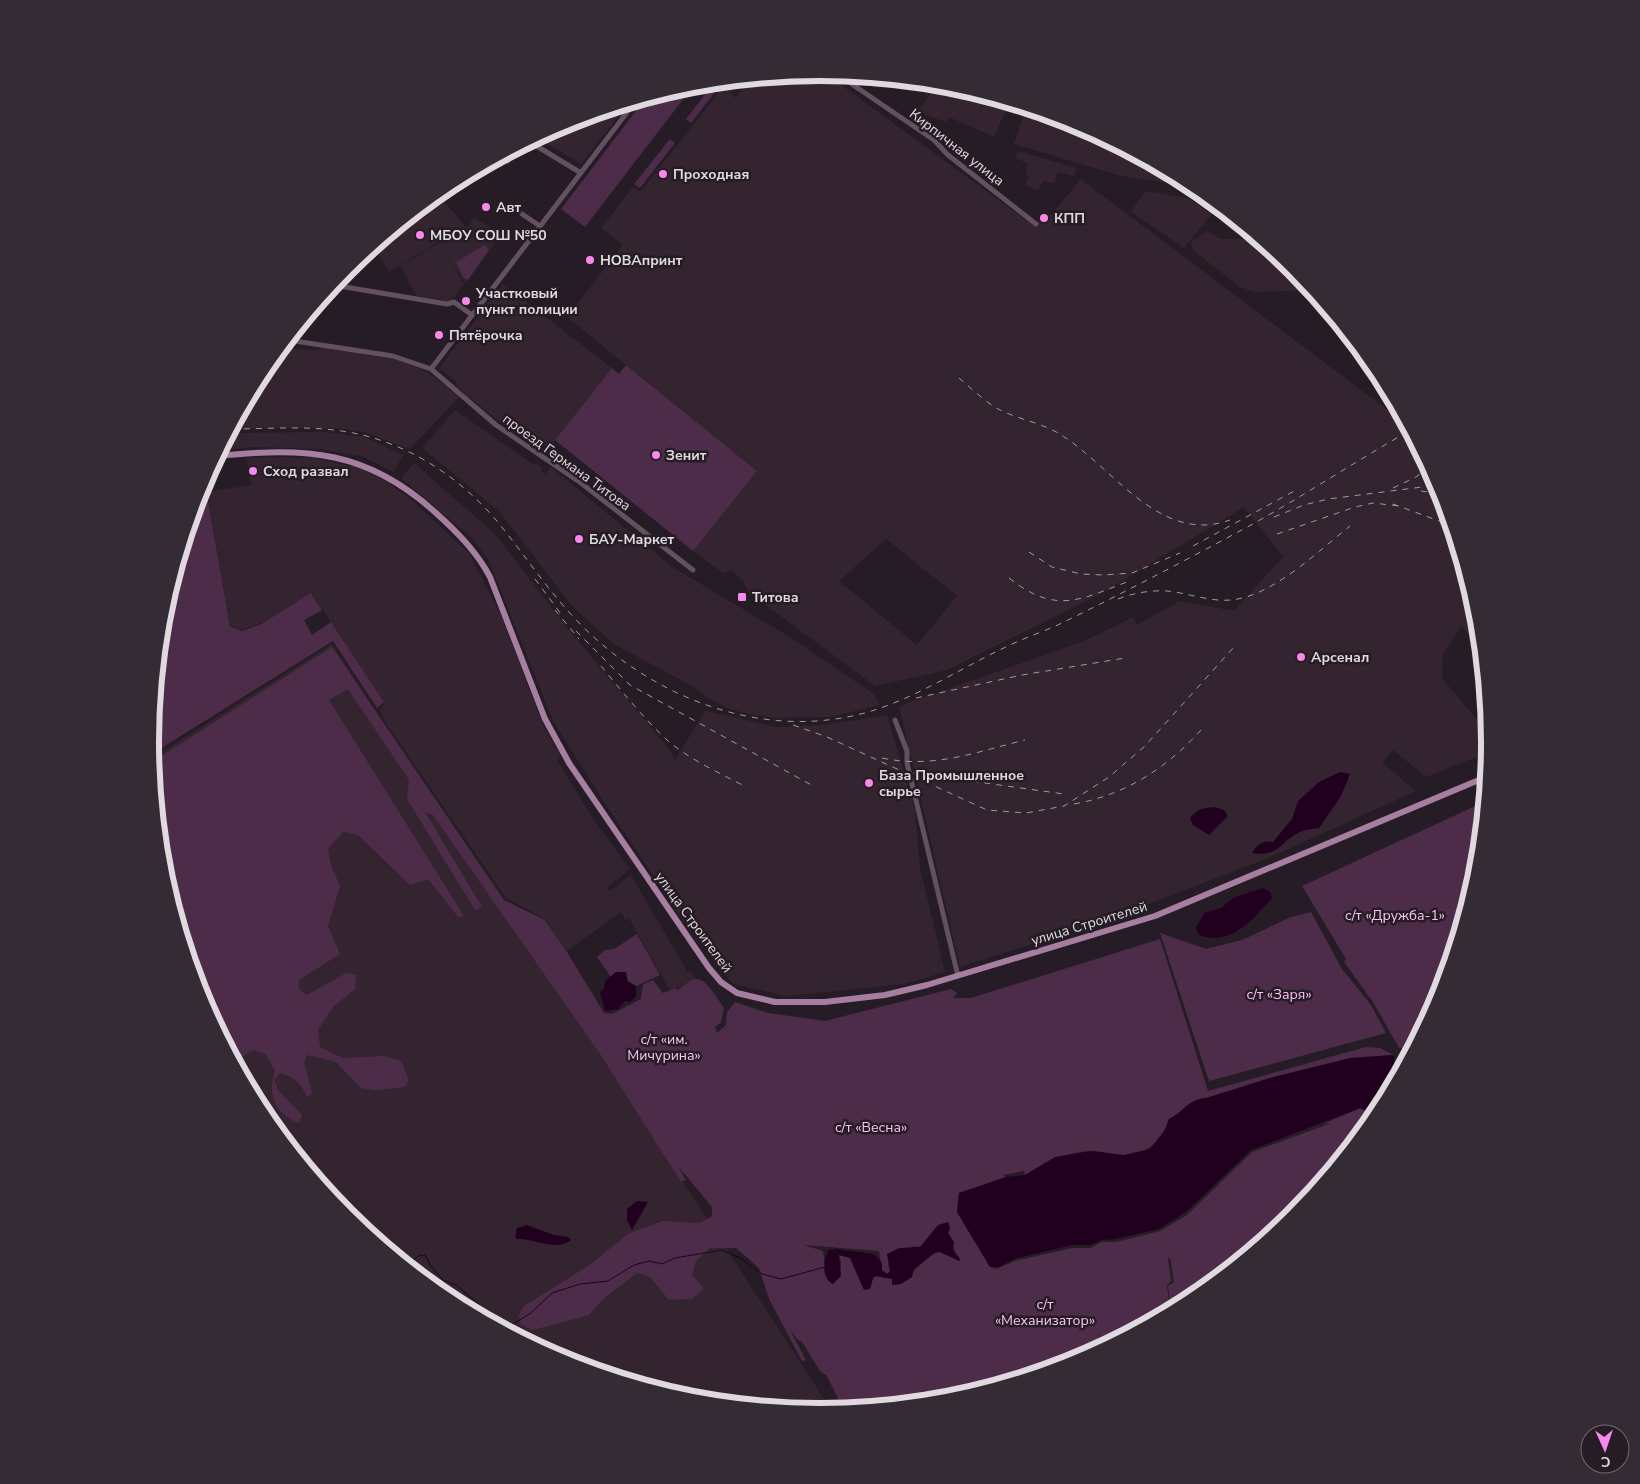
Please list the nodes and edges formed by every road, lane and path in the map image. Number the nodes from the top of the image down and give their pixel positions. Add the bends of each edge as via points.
1 (849, 82) edge
2 (630, 110) edge
3 (536, 146) edge
4 (581, 173) junction
5 (522, 214) dead end
6 (1036, 224) dead end
7 (540, 226) junction
8 (342, 286) edge
9 (472, 315) junction
10 (295, 341) edge
11 (431, 369) junction
12 (225, 455) edge
13 (693, 570) dead end
14 (895, 720) dead end
15 (1479, 780) edge
16 (958, 976) junction

1 - 6 street, Кирпичная улица via 934,140 948,155
2 - 4 street
3 - 4 street
4 - 7 street
5 - 7 street
7 - 9 street
8 - 9 street via 447,304 454,302
9 - 11 street
10 - 11 street via 393,356
11 - 13 street, проезд Германа Титова via 496,425 581,483
12 - 16 main road, улица Строителей via 261,452 312,454 362,464 397,482 462,538 490,577 546,719 569,763 709,968 736,994 775,1002 825,1002 885,995
14 - 16 street via 907,750 907,763
15 - 16 main road, улица Строителей via 1155,916

